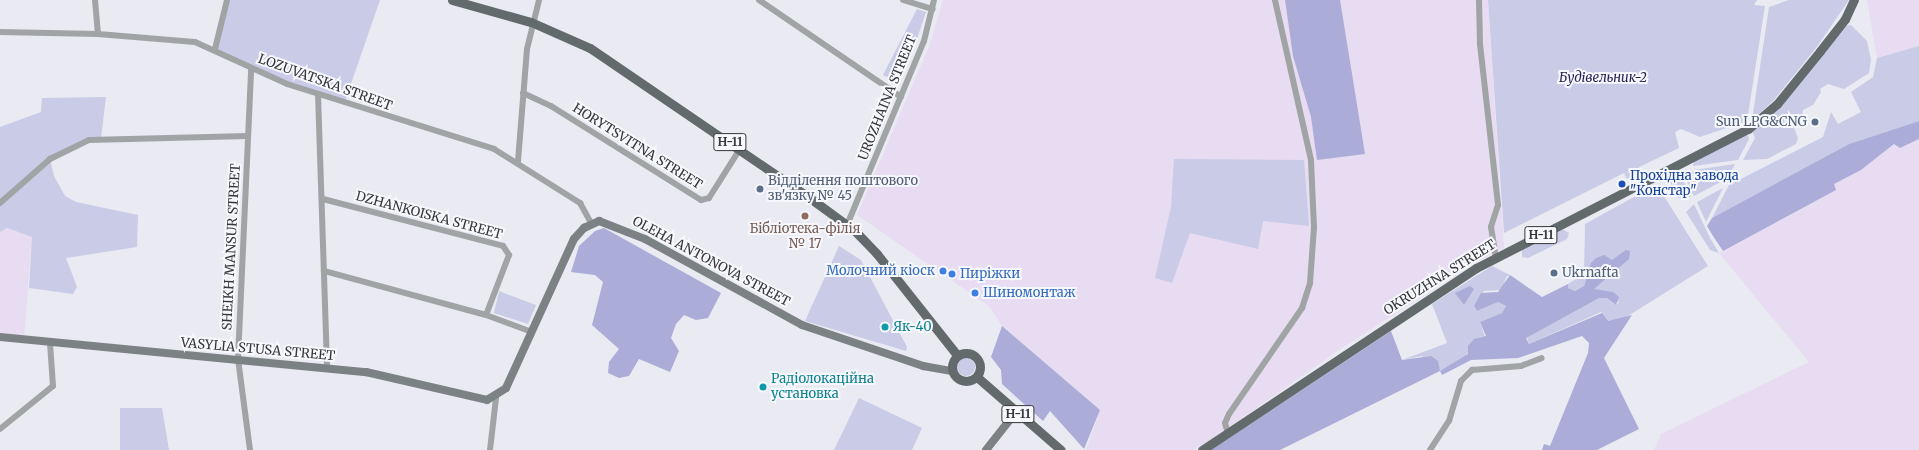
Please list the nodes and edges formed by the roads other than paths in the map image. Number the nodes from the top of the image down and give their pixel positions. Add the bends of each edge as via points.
1 (95, 0) edge
2 (226, 0) edge
3 (452, 0) edge
4 (539, 0) edge
5 (759, 0) edge
6 (903, 0) edge
7 (934, 0) edge
8 (1275, 0) edge
9 (1479, 0) edge
10 (1854, 0) edge
11 (467, 2) edge
12 (933, 9) junction
13 (531, 22) junction
14 (0, 32) edge
15 (98, 34) junction
16 (215, 49) junction
17 (251, 69) junction
18 (523, 93) junction
19 (318, 94) junction
20 (901, 97) junction
21 (248, 136) junction
22 (740, 149) junction
23 (518, 161) junction
24 (323, 199) junction
25 (0, 203) edge
26 (591, 223) junction
27 (847, 225) junction
28 (1496, 258) junction
29 (324, 270) junction
30 (486, 315) junction
31 (532, 332) junction
32 (0, 337) edge
33 (50, 343) junction
34 (957, 355) junction
35 (1542, 358) dead end
36 (238, 359) junction
37 (327, 368) junction
38 (951, 371) junction
39 (977, 377) junction
40 (496, 398) junction
41 (1016, 412) junction
42 (0, 429) edge
43 (1228, 434) junction
44 (250, 450) edge
45 (490, 450) edge
46 (986, 450) edge
47 (1061, 450) edge
48 (1202, 450) edge
49 (1430, 450) edge

1 - 15 street
2 - 16 street
3 - 11 main road, Н-11
4 - 13 street
5 - 20 street
6 - 12 street
7 - 12 street, UROZHAINA STREET
8 - 43 street via 1311,160 1314,227 1310,283 1302,308 1229,414 1225,423
9 - 28 street via 1480,44 1498,205 1491,227
10 - 28 main road, OKRUZHNA STREET / Н-11 via 1845,19 1777,104 1748,129
11 - 13 main road, Н-11
12 - 20 street, UROZHAINA STREET
13 - 18 street
13 - 22 main road, Н-11 via 590,48
14 - 15 street, LOZUVATSKA STREET
15 - 16 street, LOZUVATSKA STREET via 175,38
16 - 17 street, LOZUVATSKA STREET
17 - 19 street, LOZUVATSKA STREET
17 - 21 street, SHEIKH MANSUR STREET
18 - 22 street, HORYTSVITNA STREET via 551,106 701,200 709,198
18 - 23 street
19 - 23 street, LOZUVATSKA STREET via 489,147
19 - 24 street
20 - 27 street, UROZHAINA STREET
21 - 25 street via 89,140 50,159
21 - 36 street, SHEIKH MANSUR STREET
22 - 27 main road, Н-11
23 - 26 street, LOZUVATSKA STREET via 580,203
24 - 29 street
24 - 30 street, DZHANKOISKA STREET via 508,249 509,255
26 - 31 main road via 574,239
26 - 38 main road, OLEHA ANTONOVA STREET via 606,221 618,226 802,325 923,366
27 - 34 main road, Н-11 via 877,254
28 - 43 main road, OKRUZHNA STREET / Н-11 via 1341,356
29 - 30 street
29 - 37 street
30 - 31 street
31 - 40 main road via 506,388
32 - 33 main road, VASYLIA STUSA STREET
33 - 36 main road, VASYLIA STUSA STREET
33 - 42 street via 53,386
34 - 38 main road
34 - 39 main road via 964,352 977,357 981,363
35 - 49 street via 1521,366 1472,370 1461,381 1449,421
36 - 37 main road, VASYLIA STUSA STREET
36 - 44 street, SHEIKH MANSUR STREET
37 - 40 main road, VASYLIA STUSA STREET via 380,375 477,400
38 - 39 main road via 962,381
39 - 41 main road, Н-11
40 - 45 street
41 - 46 main road
41 - 47 main road, Н-11
43 - 48 main road, OKRUZHNA STREET / Н-11

